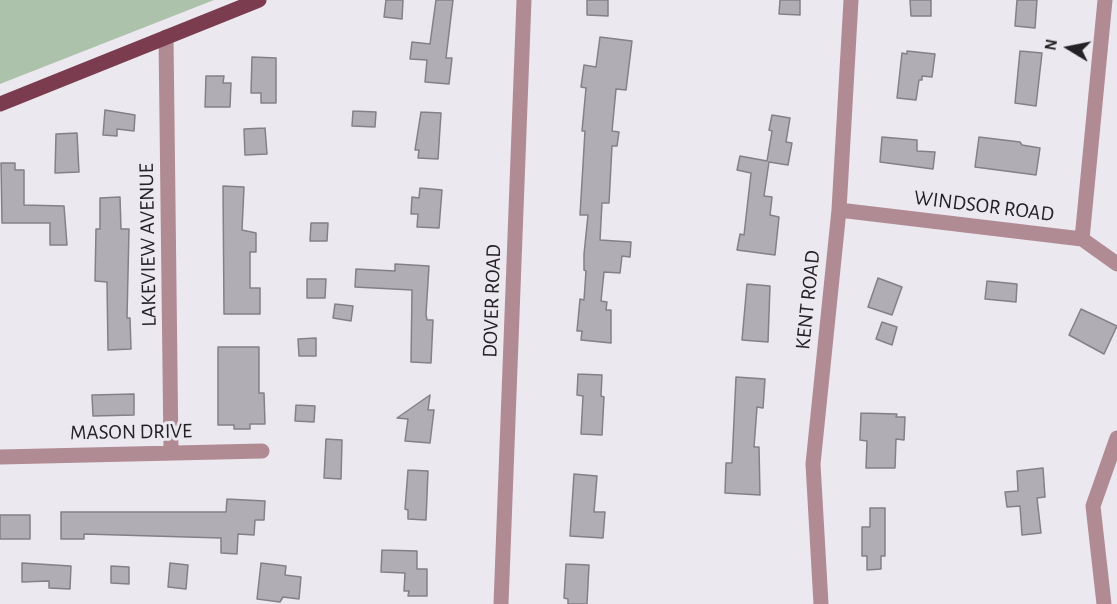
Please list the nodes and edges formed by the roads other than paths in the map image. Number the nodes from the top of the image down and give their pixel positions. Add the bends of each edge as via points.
1 (259, 0) edge
2 (524, 0) edge
3 (852, 0) edge
4 (1105, 0) edge
5 (166, 37) junction
6 (0, 104) edge
7 (839, 210) junction
8 (1082, 239) junction
9 (1117, 264) edge
10 (1117, 438) edge
11 (262, 451) dead end
12 (171, 452) junction
13 (0, 457) edge
14 (501, 604) edge
15 (821, 604) edge
16 (1104, 604) edge

1 - 5 main road
2 - 14 street, DOVER ROAD
3 - 7 street, KENT ROAD
4 - 8 street
5 - 6 main road
5 - 12 street, LAKEVIEW AVENUE
7 - 8 street, WINDSOR ROAD
7 - 15 street, KENT ROAD via 813,464
8 - 9 street, WINDSOR ROAD
10 - 16 street via 1093,506
11 - 12 street, MASON DRIVE
12 - 13 street, MASON DRIVE

